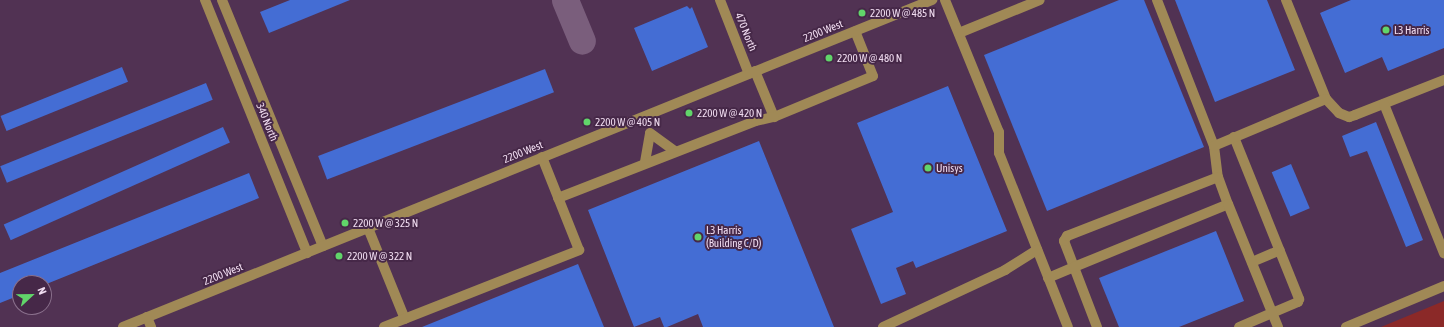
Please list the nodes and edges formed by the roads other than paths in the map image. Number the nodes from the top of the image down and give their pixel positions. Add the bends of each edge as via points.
1 (205, 0) edge
2 (222, 0) edge
3 (720, 0) edge
4 (932, 0) edge
5 (946, 0) edge
6 (1040, 0) edge
7 (1156, 0) edge
8 (1286, 0) edge
9 (855, 31) junction
10 (959, 33) junction
11 (752, 73) junction
12 (1444, 80) edge
13 (1326, 99) junction
14 (1384, 104) junction
15 (644, 116) junction
16 (774, 117) junction
17 (650, 133) junction
18 (1234, 137) junction
19 (1214, 146) junction
20 (675, 151) junction
21 (542, 157) junction
22 (645, 162) junction
23 (1218, 177) junction
24 (558, 198) junction
25 (1228, 204) junction
26 (368, 228) junction
27 (323, 246) junction
28 (1037, 250) junction
29 (1280, 250) junction
30 (307, 252) junction
31 (1444, 253) edge
32 (1252, 262) junction
33 (1074, 267) junction
34 (1048, 278) junction
35 (1444, 286) edge
36 (1272, 313) junction
37 (405, 319) junction
38 (149, 322) edge
39 (124, 327) edge
40 (384, 327) edge
41 (883, 327) edge
42 (1068, 327) edge
43 (1097, 327) edge
44 (1239, 327) edge
45 (1278, 327) edge
46 (1346, 327) edge

1 - 30 street, 340 North
2 - 27 street, 340 North
3 - 11 street, 470 North
4 - 9 street, 2200 West
5 - 10 street
6 - 10 street
7 - 19 street
8 - 13 street
9 - 11 street, 2200 West
9 - 16 street via 873,76
10 - 28 street via 999,132 999,153
11 - 15 street, 2200 West
11 - 16 street, 470 North
12 - 14 street
13 - 14 street via 1339,113 1349,117
13 - 18 street
14 - 31 street
15 - 17 street
15 - 21 street, 2200 West
16 - 20 street via 756,120
17 - 20 street
17 - 22 street
18 - 19 street
18 - 29 street
19 - 23 street
20 - 22 street
21 - 24 street
21 - 26 street, 2200 West
22 - 24 street
23 - 25 street
23 - 33 street via 1067,236 1064,242
24 - 37 street via 578,250
25 - 32 street
25 - 33 street
26 - 27 street, 2200 West
26 - 37 street
27 - 30 street, 2200 West
28 - 34 street
28 - 41 street via 1006,270
29 - 32 street
29 - 36 street via 1299,299 1298,302
30 - 38 street, 2200 West
32 - 36 street
33 - 34 street
33 - 43 street
34 - 42 street
35 - 46 street
36 - 44 street
36 - 45 street
37 - 40 street
38 - 39 street, 2200 West

